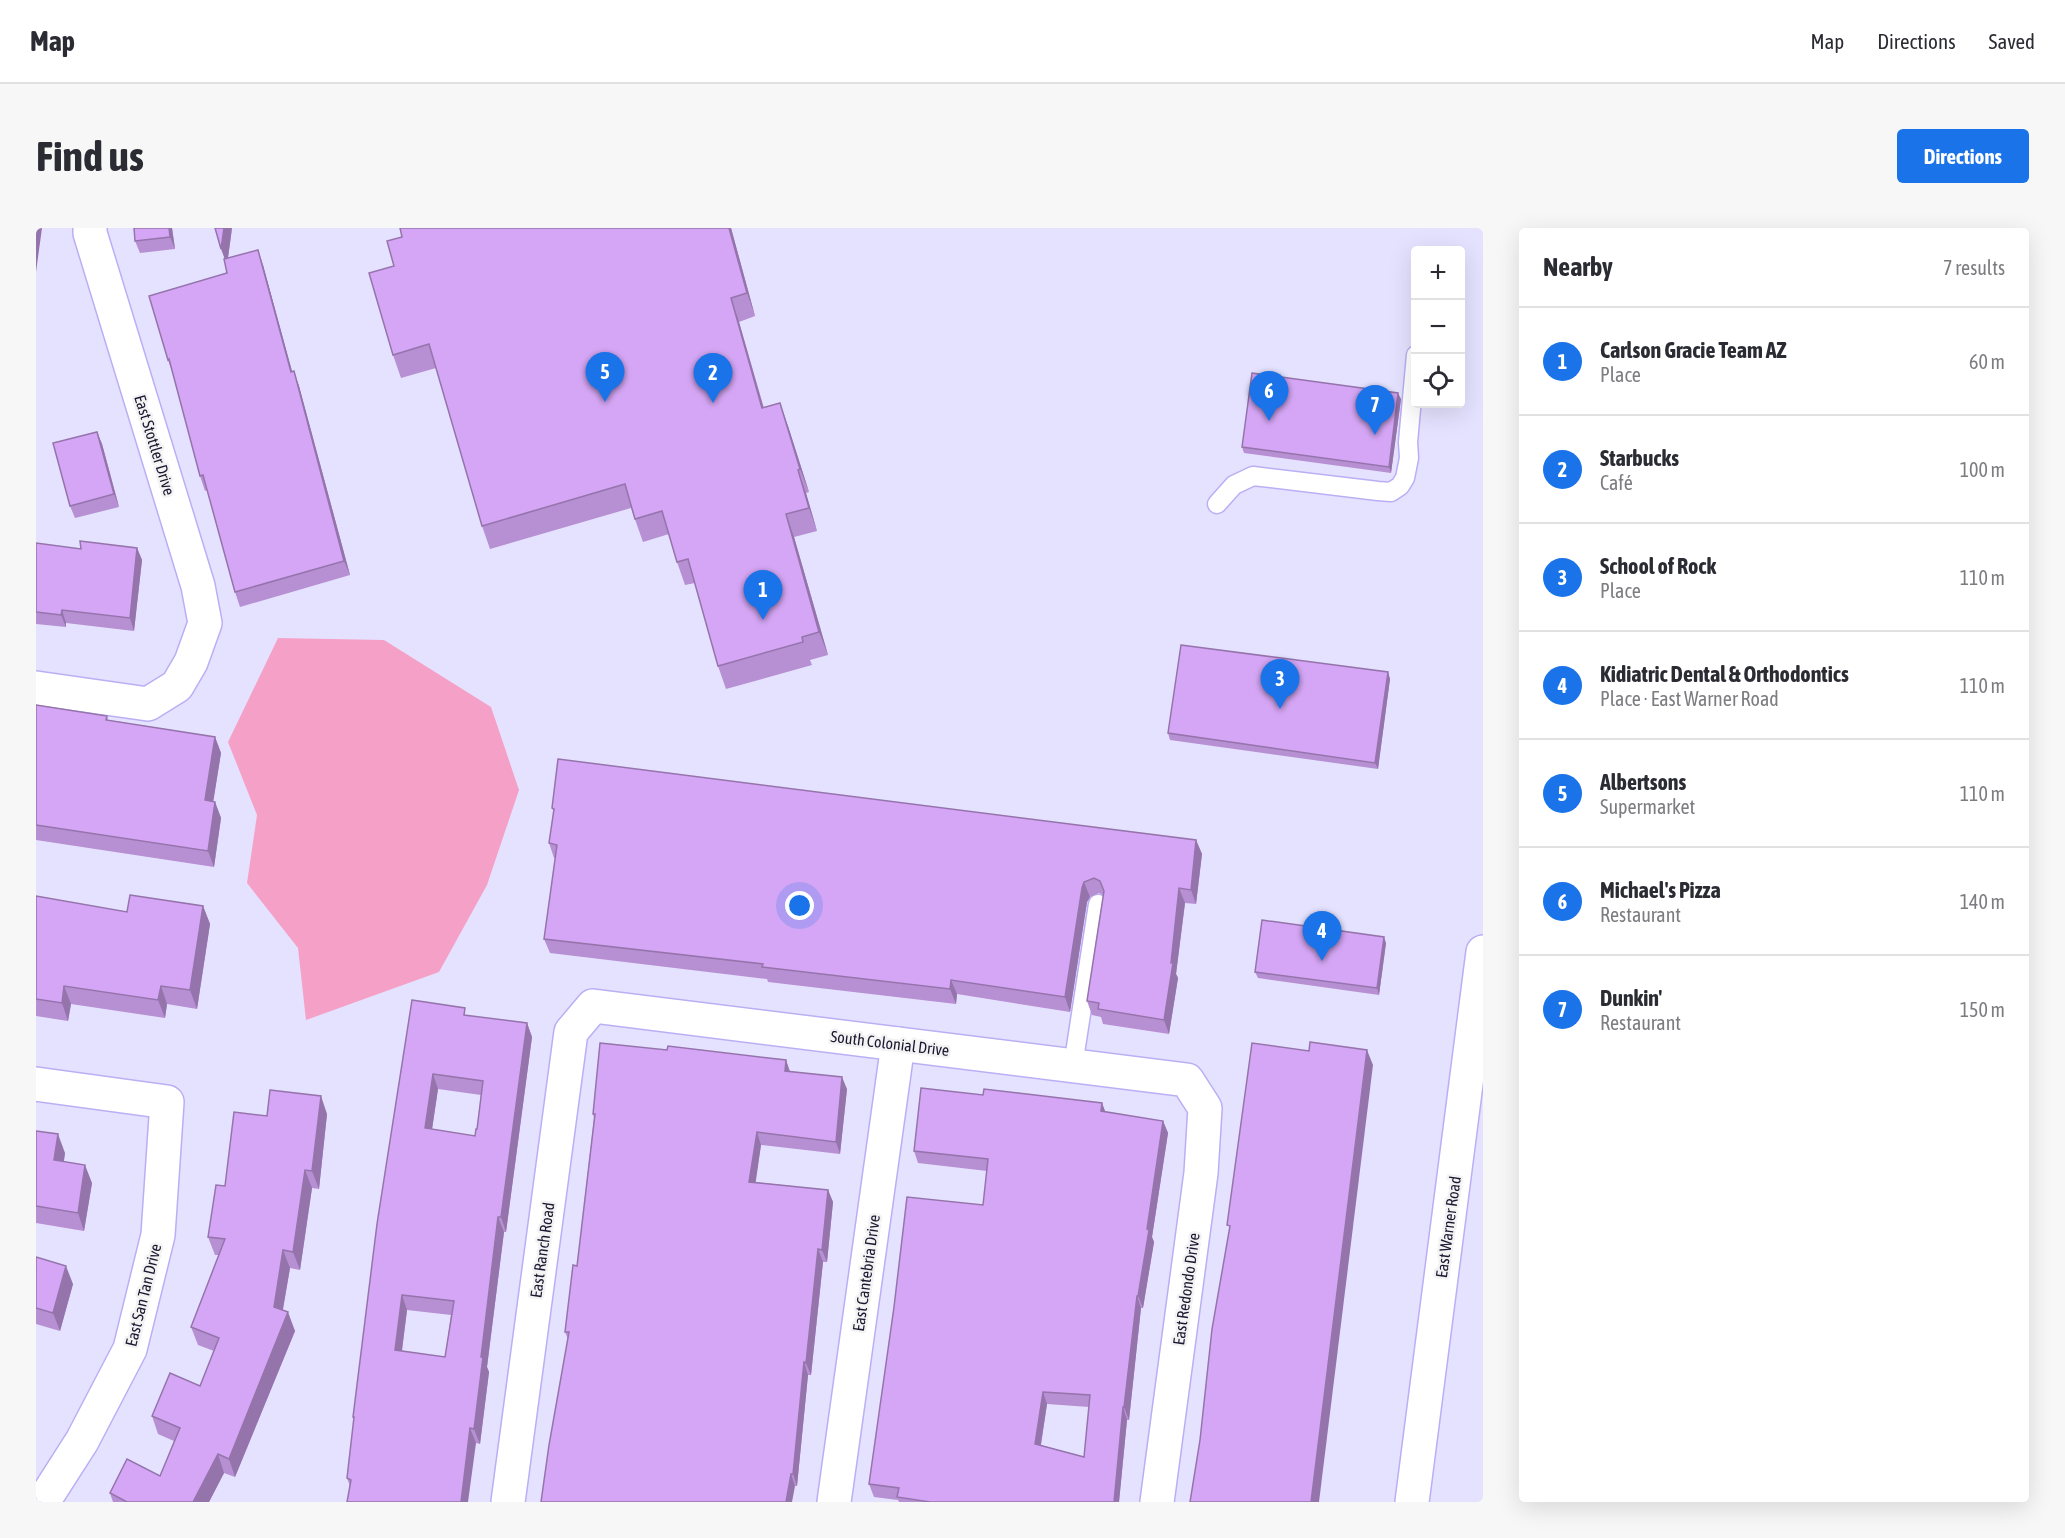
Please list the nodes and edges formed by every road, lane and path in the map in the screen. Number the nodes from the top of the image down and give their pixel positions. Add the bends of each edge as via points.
1 (90, 228) edge
2 (1411, 408) edge
3 (1217, 504) dead end
4 (36, 688) edge
5 (1098, 903) dead end
6 (1483, 952) edge
7 (593, 1006) joint
8 (898, 1044) junction
9 (1073, 1066) junction
10 (1186, 1080) joint
11 (36, 1084) edge
12 (43, 1502) edge
13 (508, 1502) edge
14 (834, 1502) edge
15 (1157, 1502) edge
16 (1412, 1502) edge

1 - 4 street, East Stottler Drive via 198,586 205,623 191,662 177,686 148,704
2 - 3 lane via 1405,478 1391,492 1253,476 1234,485
5 - 9 lane
6 - 16 street, East Warner Road
7 - 8 street, South Colonial Drive
7 - 13 street, East Ranch Road via 571,1032
8 - 9 street, South Colonial Drive
8 - 14 street, East Cantebria Drive
9 - 10 street, South Colonial Drive
10 - 15 street, East Redondo Drive via 1205,1108 1201,1173
11 - 12 street, East San Tan Drive via 167,1102 158,1235 130,1349 82,1441

